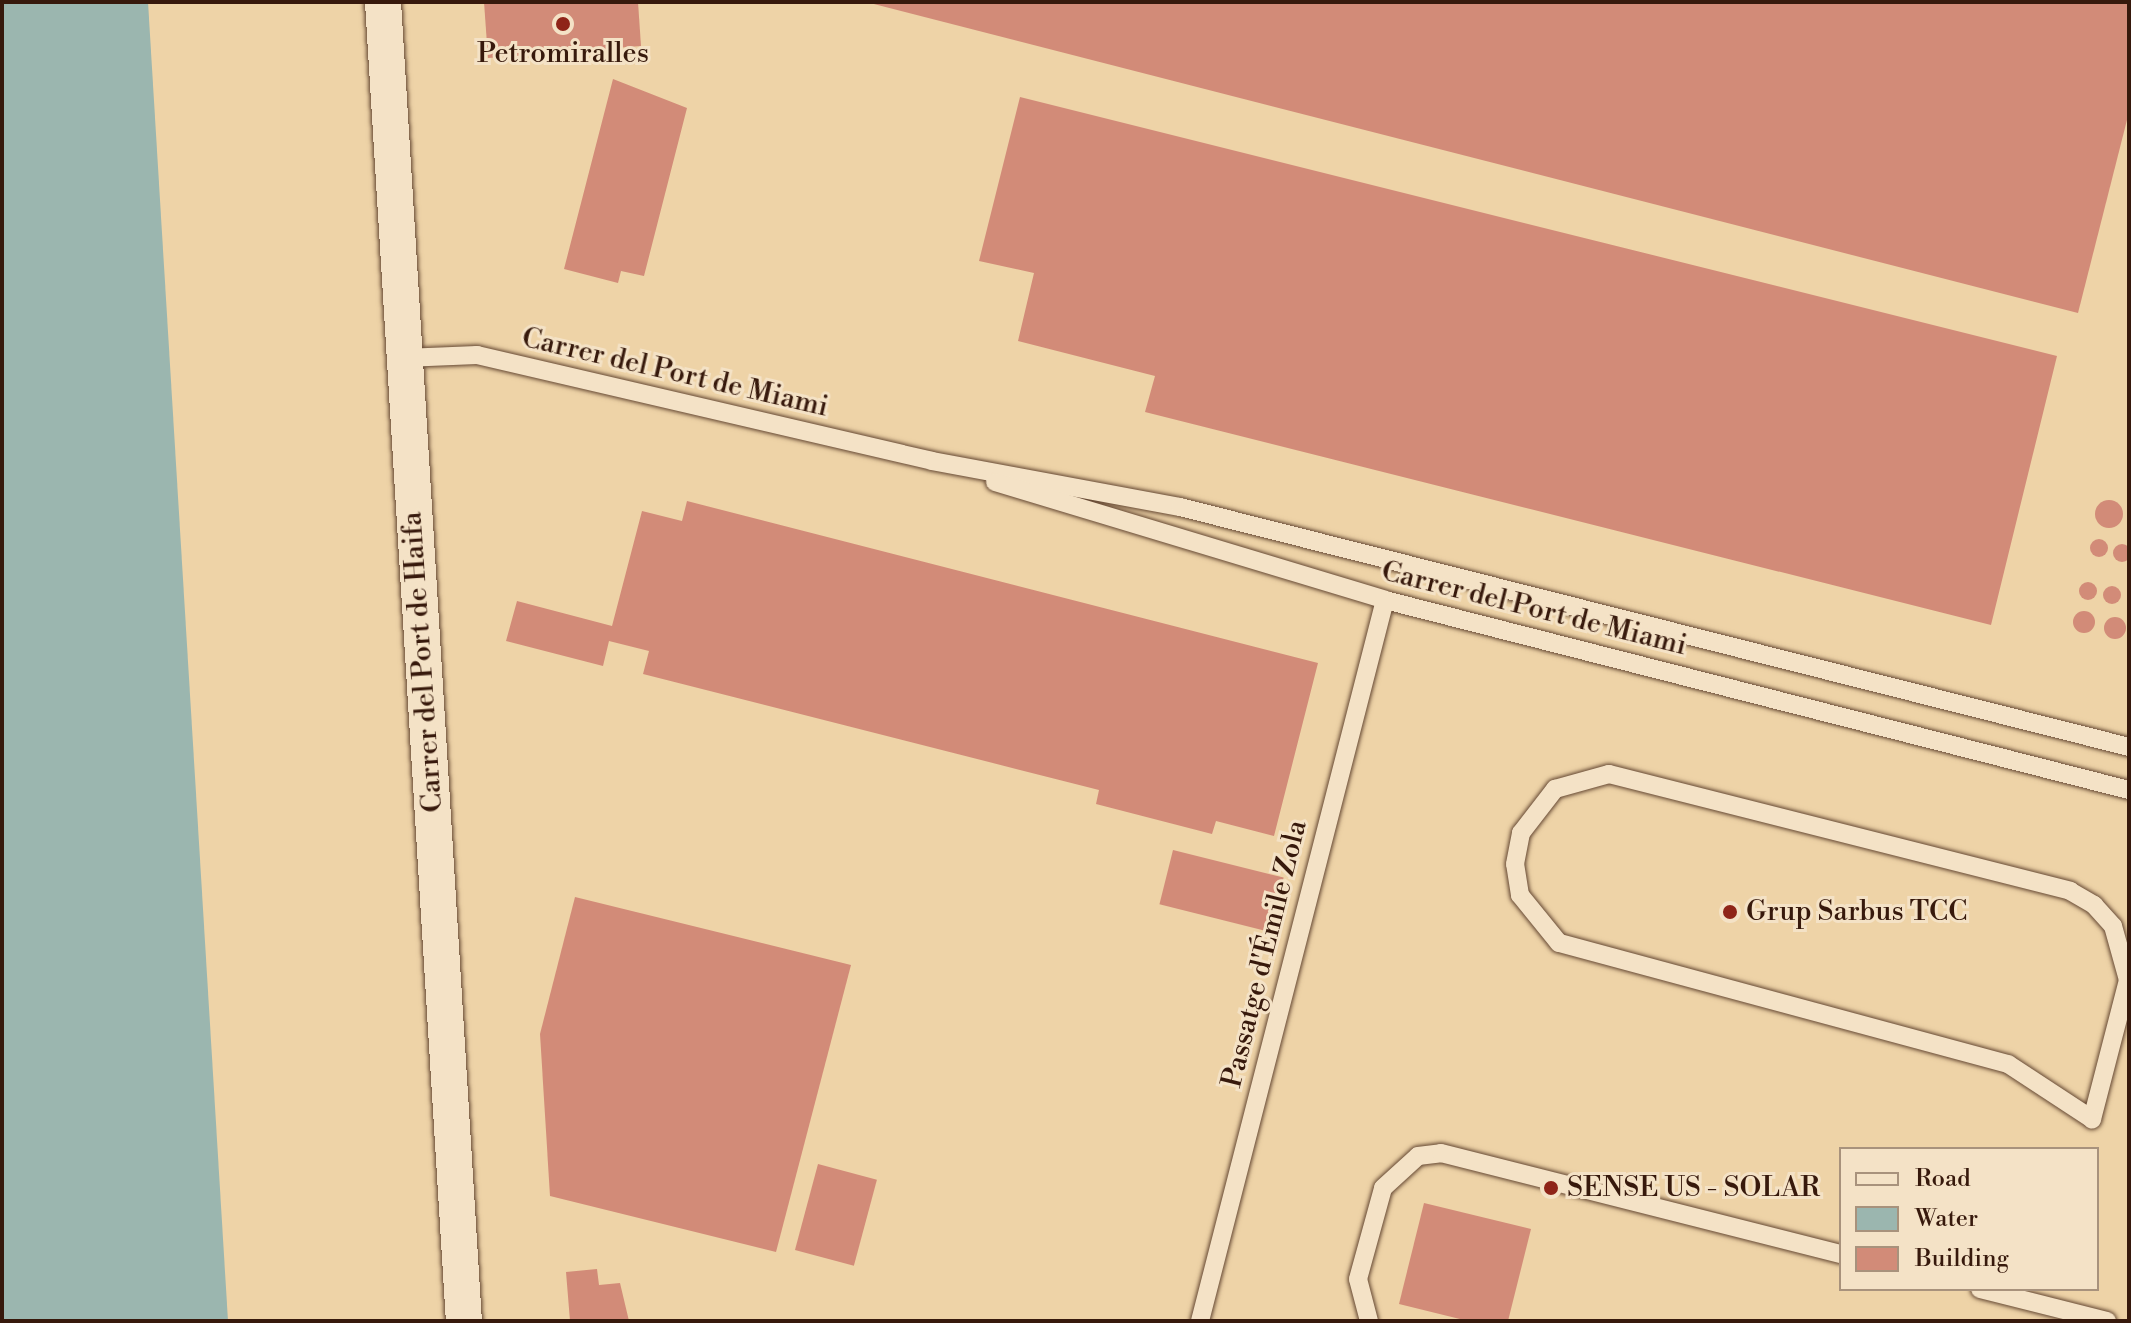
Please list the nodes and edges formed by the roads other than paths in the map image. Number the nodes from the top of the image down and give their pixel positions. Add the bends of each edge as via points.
1 (383, 2) edge
2 (404, 358) junction
3 (932, 461) junction
4 (1385, 600) junction
5 (2129, 747) edge
6 (2129, 790) edge
7 (2092, 1119) joint
8 (1839, 1253) edge
9 (1988, 1291) edge
10 (464, 1321) edge
11 (1200, 1321) edge
12 (1369, 1321) edge
13 (2107, 1321) edge

1 - 2 street, Carrer del Port de Haifa
2 - 3 lane, Carrer del Port de Miami via 477,355
2 - 10 street, Carrer del Port de Haifa
3 - 4 lane, Carrer del Port de Miami via 1175,542
3 - 5 lane, Carrer del Port de Miami via 1180,507
4 - 6 lane, Carrer del Port de Miami
4 - 11 lane, Passatge d'Émile Zola
7 - 7 lane via 2008,1064 1559,943 1520,895 1515,864 1521,833 1555,789 1609,774 2070,891 2113,926 2128,980
8 - 12 lane via 1441,1153 1418,1156 1383,1188 1358,1279
9 - 13 lane

